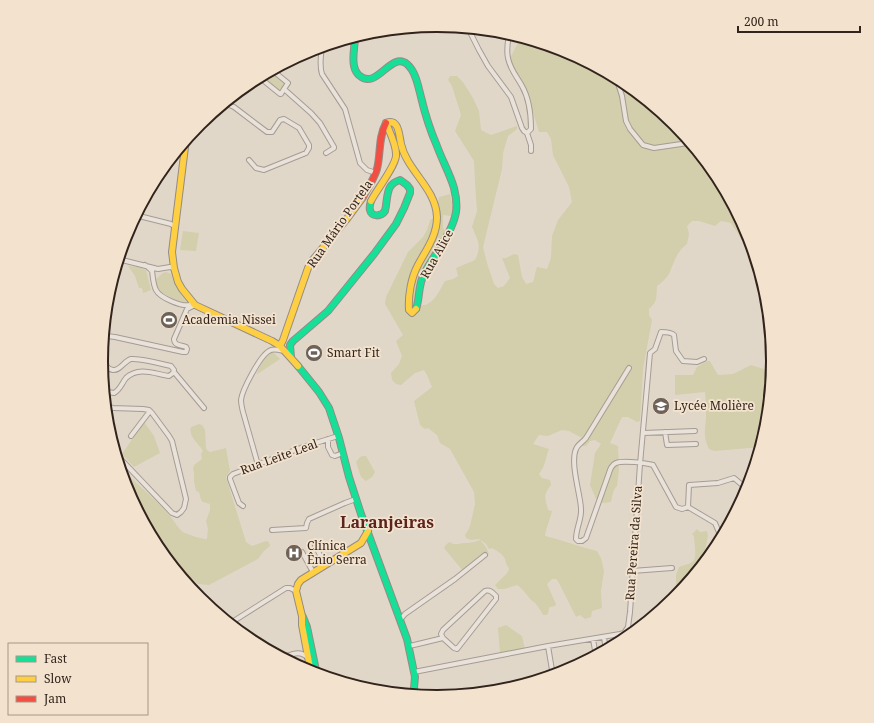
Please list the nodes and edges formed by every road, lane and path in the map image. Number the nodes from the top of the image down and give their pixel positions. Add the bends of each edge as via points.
1 (471, 34) edge
2 (508, 40) edge
3 (355, 42) edge
4 (321, 53) edge
5 (276, 74) edge
6 (264, 81) edge
7 (619, 88) edge
8 (284, 89) junction
9 (229, 106) edge
10 (386, 123) junction
11 (527, 133) junction
12 (381, 140) junction
13 (392, 141) junction
14 (685, 144) edge
15 (185, 150) edge
16 (531, 151) dead end
17 (326, 153) dead end
18 (249, 160) dead end
19 (376, 173) junction
20 (141, 216) edge
21 (175, 227) junction
22 (124, 260) edge
23 (172, 260) junction
24 (145, 266) junction
25 (166, 267) junction
26 (174, 268) junction
27 (193, 303) junction
28 (186, 307) junction
29 (285, 335) junction
30 (108, 336) edge
31 (293, 341) junction
32 (282, 349) junction
33 (291, 357) junction
34 (704, 359) dead end
35 (108, 368) edge
36 (629, 368) dead end
37 (174, 372) junction
38 (109, 392) edge
39 (110, 407) edge
40 (204, 408) dead end
41 (150, 411) junction
42 (695, 431) dead end
43 (665, 432) junction
44 (643, 433) junction
45 (131, 436) dead end
46 (338, 436) junction
47 (328, 439) junction
48 (696, 444) dead end
49 (343, 454) junction
50 (123, 462) edge
51 (640, 464) junction
52 (258, 465) junction
53 (742, 485) edge
54 (356, 499) junction
55 (243, 506) dead end
56 (688, 507) junction
57 (272, 530) dead end
58 (368, 531) junction
59 (719, 532) edge
60 (361, 543) junction
61 (373, 543) junction
62 (315, 545) dead end
63 (302, 552) dead end
64 (485, 555) dead end
65 (322, 558) junction
66 (325, 565) junction
67 (310, 566) junction
68 (672, 568) dead end
69 (632, 571) junction
70 (313, 572) junction
71 (296, 591) junction
72 (398, 613) junction
73 (406, 614) junction
74 (400, 620) junction
75 (234, 621) edge
76 (625, 632) edge
77 (623, 633) edge
78 (604, 637) junction
79 (443, 638) junction
80 (593, 639) junction
81 (605, 645) edge
82 (409, 646) junction
83 (548, 646) junction
84 (595, 651) edge
85 (289, 656) edge
86 (310, 657) junction
87 (311, 666) edge
88 (314, 667) edge
89 (552, 670) edge
90 (414, 672) junction
91 (414, 690) edge

1 - 11 street via 488,66 511,96 522,128
2 - 11 street via 507,52 510,66 523,88 529,105 531,129
3 - 10 street, Rua Alice via 355,71 361,78 374,78 396,61 404,62 412,70 432,135 455,192 457,204 454,224 423,275 417,308 412,313 408,304 410,289 417,267 435,234 436,209 424,183 406,158 396,124
4 - 19 street via 320,70 345,109 360,163 367,170
5 - 8 street via 288,83
6 - 8 street via 280,94
7 - 14 street via 626,121 643,144 654,148
8 - 17 street via 320,123 334,147
9 - 18 street via 270,133 280,120 284,119 299,128 309,145 306,153 264,170 256,168
10 - 12 street, Rua Mário Portela
10 - 13 street
11 - 16 street
12 - 13 street via 386,138
12 - 19 street, Rua Mário Portela
13 - 31 street via 396,152 395,163 373,198 369,210 373,214 384,214 391,186 400,180 410,188 404,208 384,241 328,311
15 - 21 street
19 - 29 street, Rua Mário Portela via 355,208 311,262
20 - 21 street
21 - 23 street
22 - 24 street
23 - 25 street
23 - 26 street
24 - 25 street via 158,269
24 - 28 street via 152,271 158,293
25 - 26 street
26 - 27 street via 178,282
27 - 28 street
27 - 32 street via 272,341
28 - 30 street via 174,340 176,344 186,347 186,352
29 - 31 street via 286,339
29 - 32 street, Rua Mário Portela
31 - 33 street via 290,345
32 - 33 street
32 - 52 street via 271,350 264,355 243,393 241,404
33 - 46 street via 327,405
34 - 44 street, Rua Pereira da Silva via 697,362 683,361 676,351 674,335 661,332 655,349 650,353
35 - 37 street via 116,370 128,360 135,359 171,366
36 - 51 street via 575,451 574,462 581,509 576,539 582,541 586,538 611,468 616,463
37 - 38 street via 168,376 135,372 126,379 118,391
37 - 40 street
39 - 41 street
41 - 45 street
41 - 50 street via 172,441 186,499 181,512 177,515 172,513
42 - 43 street
43 - 44 street
43 - 48 street via 667,445
44 - 51 street, Rua Pereira da Silva
46 - 47 street, Rua Leite Leal
46 - 49 street
47 - 49 street via 332,455
47 - 52 street, Rua Leite Leal
49 - 54 street
51 - 56 street via 653,465 676,507
51 - 69 street, Rua Pereira da Silva
52 - 55 street, Rua Leite Leal via 230,477 239,503
53 - 56 street via 734,478 718,483 689,485
54 - 57 street via 309,519 306,528
54 - 58 street
56 - 59 street via 714,523
58 - 60 street
58 - 61 street
60 - 61 street
60 - 66 street
61 - 72 street
62 - 65 street
63 - 67 street
64 - 73 street
65 - 66 street
65 - 67 street via 311,562
66 - 70 street
67 - 70 street
68 - 69 street
69 - 76 street, Rua Pereira da Silva via 628,627
70 - 71 street via 298,583
71 - 75 street via 287,587
71 - 86 street
72 - 73 street
72 - 74 street
73 - 74 street
74 - 82 street
77 - 78 street, Rua Pereira da Silva
78 - 80 street, Rua Pereira da Silva
78 - 81 street
79 - 79 street via 457,649 496,600 496,596 490,591 485,591 443,630
79 - 82 street
80 - 83 street, Rua Pereira da Silva
80 - 84 street
82 - 90 street
83 - 89 street
83 - 90 street, Rua Pereira da Silva
85 - 86 street via 299,653
86 - 87 street
86 - 88 street
90 - 91 street

